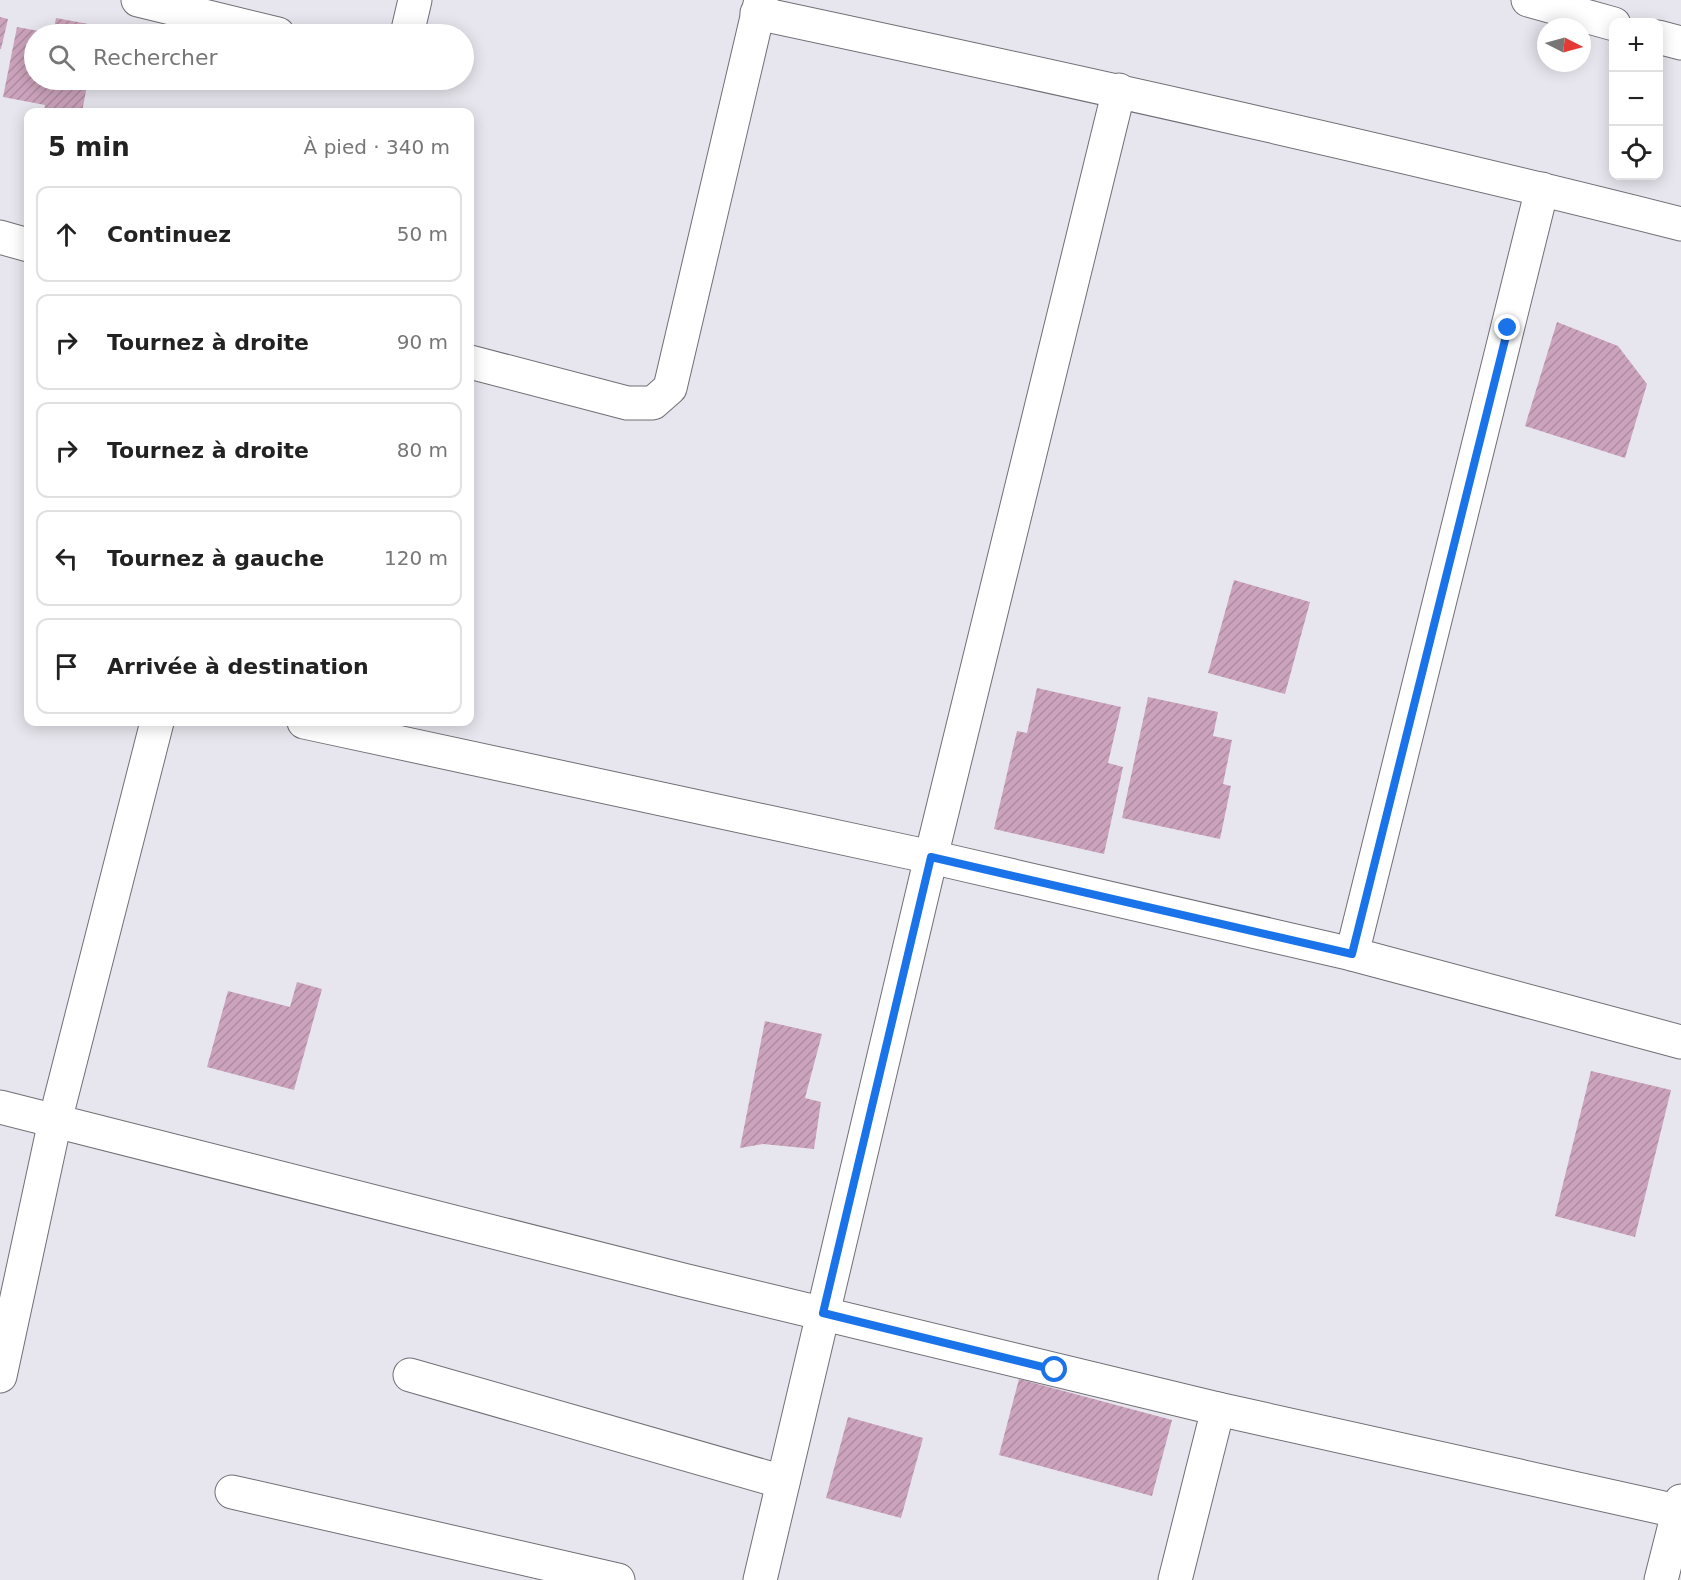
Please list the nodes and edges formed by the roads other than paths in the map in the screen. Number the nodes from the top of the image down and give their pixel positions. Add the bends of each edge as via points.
1 (138, 0) edge
2 (415, 0) edge
3 (1528, 0) edge
4 (759, 7) edge
5 (1609, 23) edge
6 (237, 24) edge
7 (409, 24) edge
8 (1663, 37) edge
9 (1681, 43) edge
10 (1119, 90) junction
11 (1542, 189) junction
12 (1681, 224) edge
13 (0, 237) edge
14 (24, 244) edge
15 (474, 363) edge
16 (156, 726) edge
17 (323, 726) edge
18 (931, 857) junction
19 (1352, 954) junction
20 (1681, 1041) edge
21 (0, 1107) edge
22 (55, 1121) junction
23 (823, 1313) junction
24 (410, 1375) dead end
25 (0, 1376) edge
26 (1218, 1409) junction
27 (783, 1482) junction
28 (232, 1492) dead end
29 (1680, 1508) edge
30 (618, 1580) edge
31 (760, 1580) edge
32 (1175, 1580) edge
33 (1661, 1580) edge

1 - 6 street
2 - 7 street
3 - 5 street
4 - 10 street
4 - 15 street via 670,388 653,403 627,404
8 - 9 street
10 - 11 street
10 - 18 street
11 - 12 street
11 - 19 street
13 - 14 street
16 - 22 street
17 - 18 street
18 - 19 street
18 - 23 street
19 - 20 street
21 - 22 street
22 - 23 street
22 - 25 street
23 - 26 street
23 - 27 street
24 - 27 street
26 - 29 street
26 - 32 street
27 - 31 street
28 - 30 street
29 - 33 street

